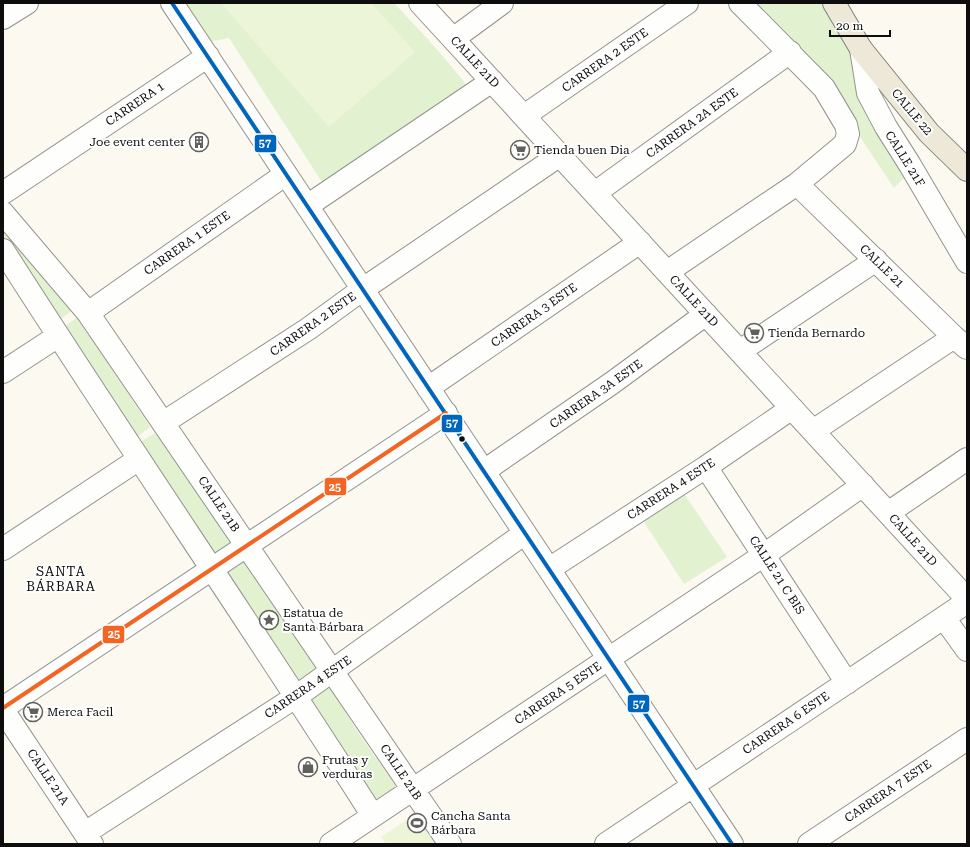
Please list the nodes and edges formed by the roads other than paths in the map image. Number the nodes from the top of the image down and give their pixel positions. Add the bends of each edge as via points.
1 (26, 3) edge
2 (172, 3) edge
3 (420, 3) edge
4 (502, 3) edge
5 (686, 3) edge
6 (740, 3) edge
7 (834, 3) edge
8 (3, 18) edge
9 (453, 39) junction
10 (861, 49) junction
11 (790, 52) junction
12 (208, 56) junction
13 (492, 81) junction
14 (524, 116) junction
15 (560, 155) junction
16 (967, 170) edge
17 (286, 174) junction
18 (797, 184) junction
19 (3, 193) edge
20 (595, 193) junction
21 (307, 206) junction
22 (3, 212) edge
23 (640, 242) junction
24 (3, 250) edge
25 (876, 260) junction
26 (967, 262) edge
27 (667, 272) junction
28 (363, 289) junction
29 (88, 313) junction
30 (706, 314) junction
31 (58, 336) junction
32 (960, 342) edge
33 (740, 351) junction
34 (3, 372) edge
35 (428, 388) junction
36 (792, 408) junction
37 (446, 414) junction
38 (163, 423) junction
39 (813, 431) junction
40 (139, 459) junction
41 (967, 459) edge
42 (706, 467) junction
43 (484, 471) junction
44 (863, 485) junction
45 (888, 513) junction
46 (525, 533) junction
47 (247, 546) junction
48 (3, 549) edge
49 (764, 555) junction
50 (212, 569) junction
51 (549, 569) junction
52 (967, 599) edge
53 (967, 602) edge
54 (944, 618) junction
55 (967, 650) edge
56 (609, 659) junction
57 (332, 671) junction
58 (847, 683) junction
59 (297, 696) junction
60 (3, 709) edge
61 (967, 739) edge
62 (692, 785) junction
63 (413, 790) junction
64 (373, 816) junction
65 (89, 839) edge
66 (331, 844) edge
67 (450, 844) edge
68 (606, 844) edge
69 (732, 844) edge
70 (810, 844) edge

1 - 8 street
2 - 12 street
3 - 9 street, CALLE 21D
4 - 9 street
5 - 14 street, CARRERA 2 ESTE
6 - 11 street
7 - 10 main road
9 - 13 street, CALLE 21D
10 - 16 main road, CALLE 22 via 929,133
10 - 26 street, CALLE 21F via 868,93
11 - 18 street via 824,88 846,125 848,134 845,144
11 - 20 street, CARRERA 2A ESTE
12 - 17 street
12 - 19 street, CARRERA 1
13 - 14 street, CALLE 21D
13 - 21 street
14 - 15 street, CALLE 21D
15 - 20 street, CALLE 21D
15 - 28 street, CARRERA 2 ESTE
17 - 21 street
17 - 29 street, CARRERA 1 ESTE
18 - 25 street, CALLE 21
18 - 27 street
20 - 23 street, CALLE 21D
21 - 28 street
22 - 29 street, CALLE 21B
23 - 27 street, CALLE 21D
23 - 35 street, CARRERA 3 ESTE
24 - 31 street
25 - 32 street, CALLE 21
25 - 33 street
27 - 30 street, CALLE 21D
28 - 35 street
28 - 38 street, CARRERA 2 ESTE via 308,329
29 - 38 street, CALLE 21B
30 - 33 street, CALLE 21D
30 - 43 street, CARRERA 3A ESTE via 612,384
31 - 34 street
31 - 40 street
32 - 39 street
33 - 36 street, CALLE 21D
35 - 37 street
36 - 39 street, CALLE 21D
36 - 42 street, CARRERA 4 ESTE
37 - 43 street
37 - 47 street
38 - 47 street, CALLE 21B
39 - 44 street, CALLE 21D
40 - 48 street
40 - 50 street
41 - 45 street
42 - 49 street, CALLE 21 C BIS
42 - 51 street, CARRERA 4 ESTE
43 - 46 street
44 - 45 street, CALLE 21D
44 - 49 street, CARRERA 5 ESTE
45 - 52 street, CALLE 21D
46 - 51 street
46 - 57 street, CARRERA 4 ESTE
47 - 50 street
47 - 57 street, CALLE 21B
49 - 56 street, CARRERA 5 ESTE
49 - 58 street, CALLE 21 C BIS
50 - 59 street
50 - 60 street
51 - 56 street
53 - 54 street, CARRERA 6 ESTE
54 - 55 street
54 - 58 street, CARRERA 6 ESTE
56 - 62 street
56 - 63 street, CARRERA 5 ESTE
57 - 59 street, CARRERA 4 ESTE
57 - 63 street, CALLE 21B
58 - 62 street, CARRERA 6 ESTE
59 - 64 street
59 - 65 street, CARRERA 4 ESTE
60 - 65 street, CALLE 21A
61 - 70 street, CARRERA 7 ESTE
62 - 68 street, CARRERA 6 ESTE
62 - 69 street
63 - 64 street, CARRERA 5 ESTE
63 - 67 street, CALLE 21B
64 - 66 street, CARRERA 5 ESTE

